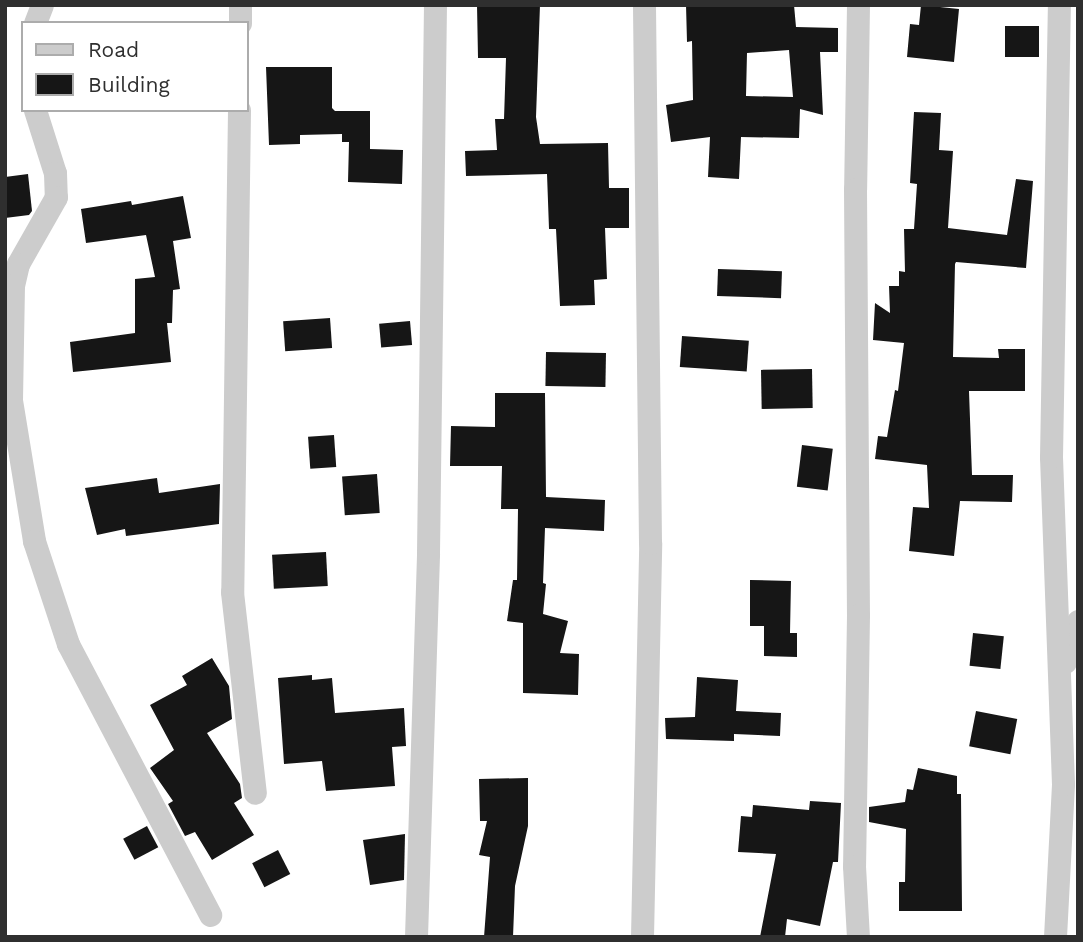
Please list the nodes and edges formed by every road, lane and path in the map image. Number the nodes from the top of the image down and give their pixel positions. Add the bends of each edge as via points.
1 (435, 5) edge
2 (644, 5) edge
3 (858, 5) edge
4 (1059, 5) edge
5 (36, 112) edge
6 (239, 112) edge
7 (1078, 621) edge
8 (1059, 680) junction
9 (255, 793) dead end
10 (210, 915) dead end
11 (416, 937) edge
12 (642, 937) edge
13 (858, 937) edge
14 (1055, 937) edge

1 - 11 street via 428,553
2 - 12 street via 650,543
3 - 13 street via 854,866
4 - 8 street via 1051,457
5 - 10 street via 55,173 56,197 18,264 13,285 11,400 34,541 68,645
6 - 9 street via 232,592
7 - 8 street
8 - 14 street via 1063,784

